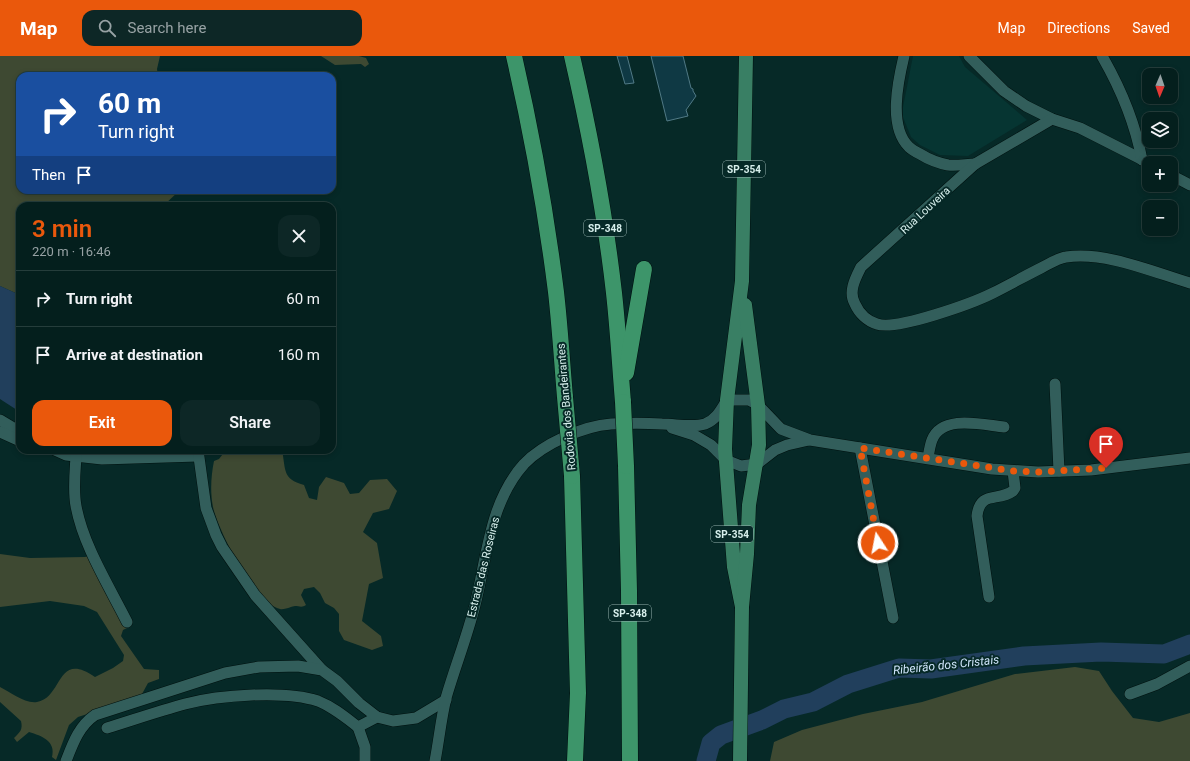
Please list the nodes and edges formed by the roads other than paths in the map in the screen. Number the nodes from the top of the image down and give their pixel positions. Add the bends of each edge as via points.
1 (514, 56) edge
2 (572, 56) edge
3 (746, 56) edge
4 (904, 56) edge
5 (969, 56) edge
6 (1102, 56) edge
7 (1052, 119) junction
8 (1144, 156) edge
9 (1142, 159) edge
10 (976, 164) junction
11 (1178, 179) edge
12 (1190, 185) edge
13 (644, 269) dead end
14 (742, 281) junction
15 (1190, 283) edge
16 (1055, 384) dead end
17 (622, 399) junction
18 (727, 400) junction
19 (758, 405) junction
20 (0, 420) edge
21 (660, 424) junction
22 (1004, 427) dead end
23 (16, 430) edge
24 (0, 432) edge
25 (16, 439) edge
26 (810, 440) junction
27 (860, 448) junction
28 (64, 454) edge
29 (182, 454) edge
30 (198, 454) edge
31 (76, 456) junction
32 (928, 458) junction
33 (1190, 458) edge
34 (726, 460) junction
35 (757, 464) junction
36 (1013, 471) junction
37 (1059, 471) junction
38 (989, 597) dead end
39 (742, 607) junction
40 (893, 618) dead end
41 (127, 622) dead end
42 (1190, 666) edge
43 (322, 670) junction
44 (1130, 694) dead end
45 (446, 700) junction
46 (377, 718) junction
47 (358, 727) junction
48 (107, 728) dead end
49 (740, 760) edge
50 (66, 761) edge
51 (365, 761) edge
52 (435, 761) edge
53 (575, 761) edge
54 (630, 761) edge

1 - 53 highway, Rodovia dos Bandeirantes, bridge via 543,197 556,293 572,476 578,693
2 - 17 highway, SP-348 via 595,166 606,235 614,292
3 - 14 main road, SP-354
4 - 10 street via 897,98 900,134 909,147 928,159 949,165
5 - 7 street via 1004,90 1026,106
6 - 8 street via 1118,83
7 - 9 street via 1080,128
7 - 10 street, Rua Louveira
10 - 15 street, Rua Louveira via 861,268 852,287 852,299 860,313 877,324 908,322 971,303 1065,257 1112,259
11 - 12 street
13 - 17 highway
14 - 18 main road, SP-354
14 - 19 main road, SP-354
16 - 37 street
17 - 54 highway, SP-348, bridge via 630,591
18 - 19 street via 749,400
18 - 21 street, Estrada das Roseiras via 718,415 705,424
18 - 34 main road, SP-354
19 - 26 street via 780,429
19 - 35 main road, SP-354
20 - 23 street
21 - 34 street, Estrada das Roseiras via 694,435 711,445
21 - 45 street, Estrada das Roseiras via 610,424 578,432 544,448 524,464 500,503 491,528 474,606
22 - 32 street via 959,422 948,425 938,431 932,439
24 - 25 street
26 - 27 street
26 - 35 street via 775,450
27 - 32 street
27 - 40 street
28 - 31 street
29 - 31 street via 102,459
30 - 43 street via 206,508 222,547 255,595
31 - 41 street via 74,494 80,520 90,547
32 - 36 street
33 - 37 street via 1121,467
34 - 35 street via 741,466
34 - 39 main road, SP-354 via 734,567
35 - 39 main road, SP-354 via 749,505
36 - 37 street
36 - 38 street via 1013,491 985,499 978,508
39 - 49 main road, SP-354
42 - 44 street via 1157,684
43 - 46 street
43 - 50 street via 298,666 226,673 95,715 85,722
45 - 46 street via 416,718 393,721
45 - 52 street, Estrada das Roseiras
46 - 47 street
47 - 48 street via 336,709 317,701 265,695 186,703
47 - 51 street via 365,747

